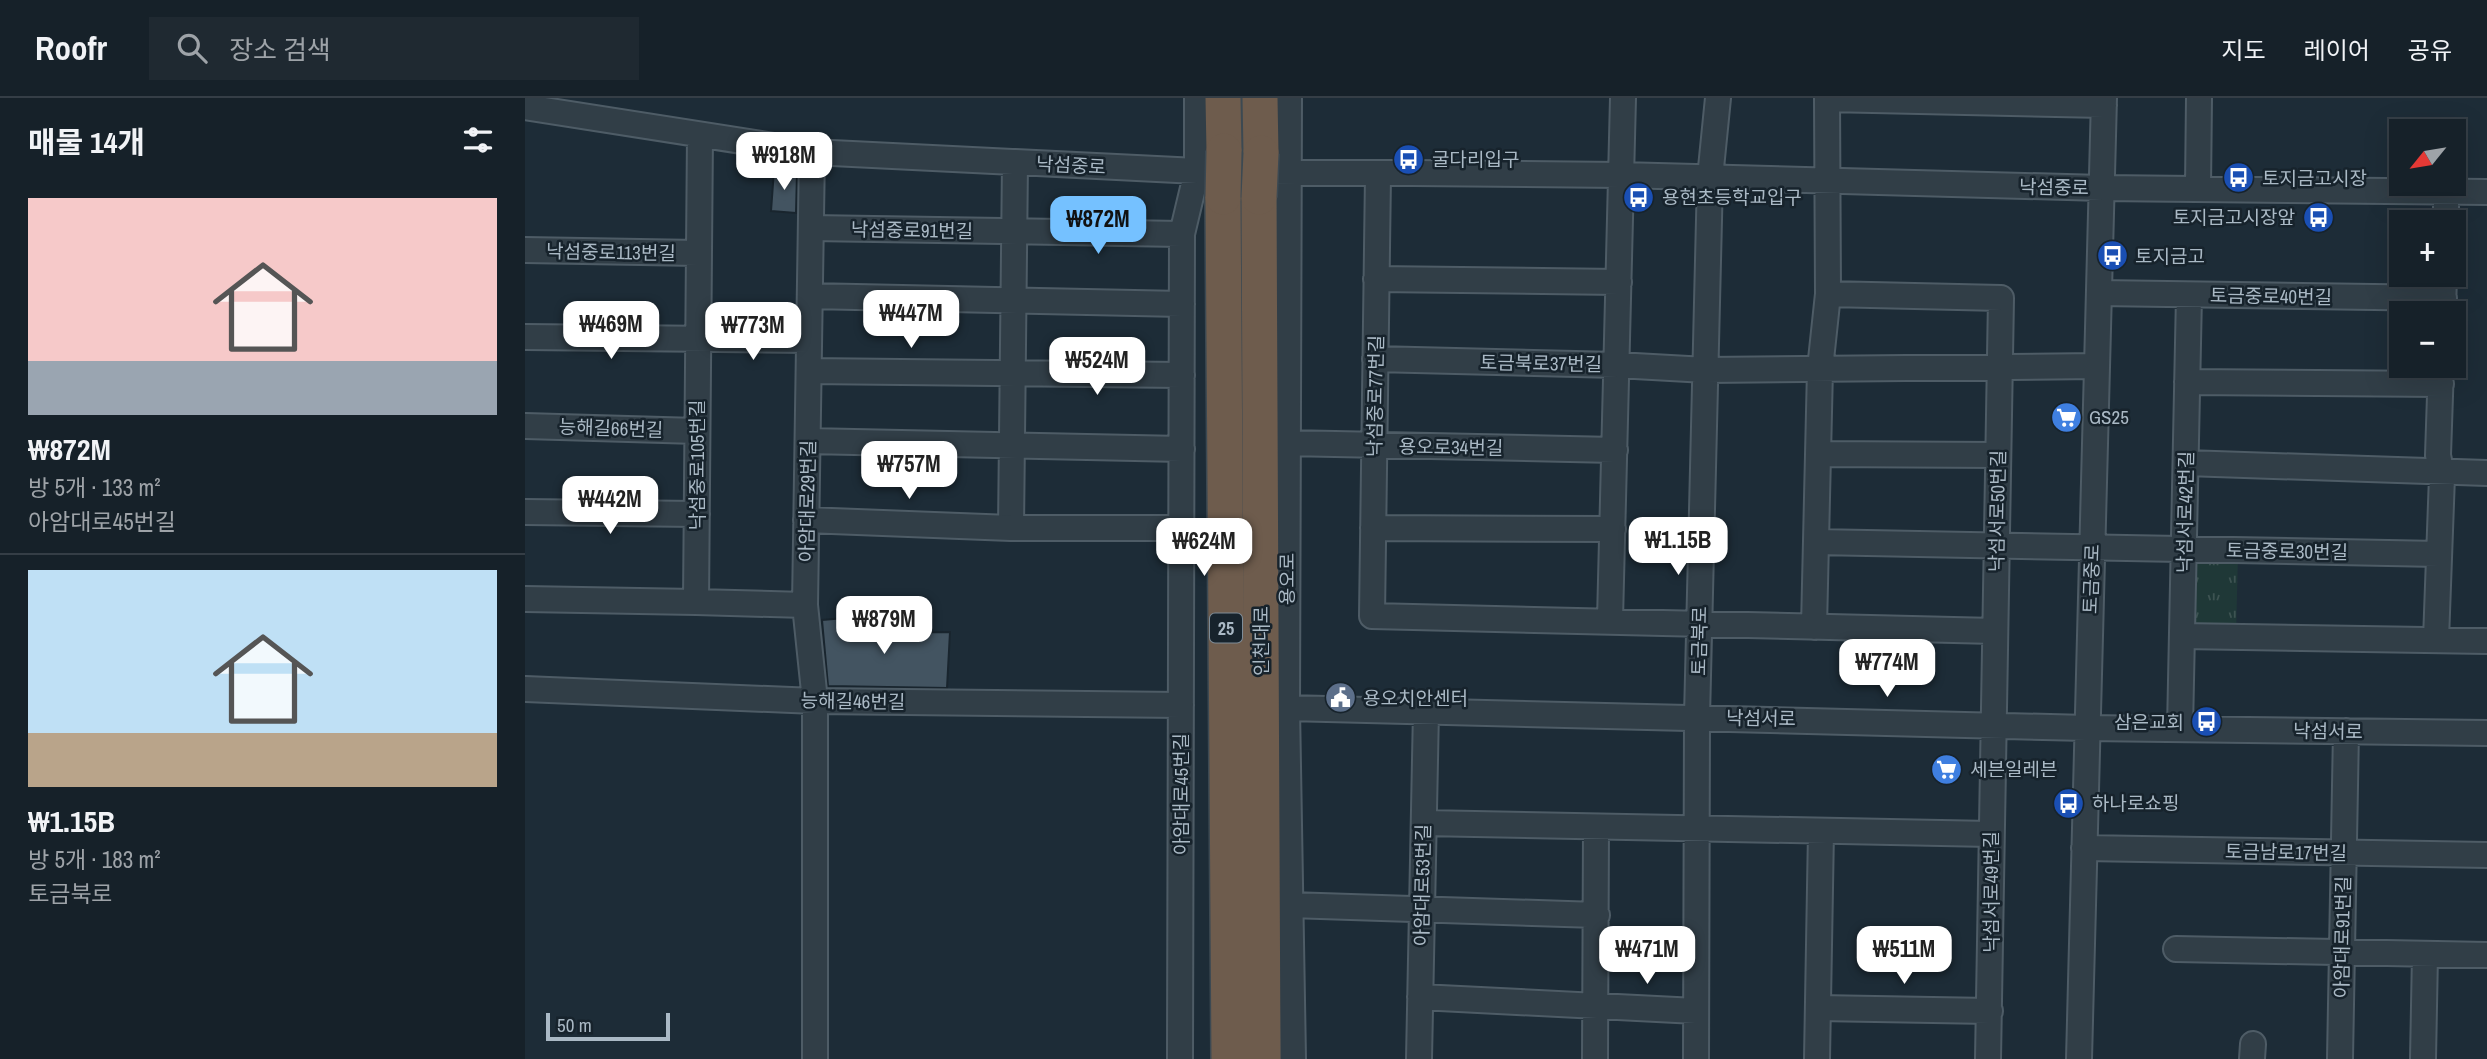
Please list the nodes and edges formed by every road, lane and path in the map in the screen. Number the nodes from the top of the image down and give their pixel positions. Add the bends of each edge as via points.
1 (1197, 98) edge
2 (1223, 98) edge
3 (1260, 98) edge
4 (1289, 98) edge
5 (1623, 98) edge
6 (1718, 98) edge
7 (1827, 98) edge
8 (2199, 98) edge
9 (2104, 101) edge
10 (525, 107) edge
11 (700, 135) junction
12 (812, 152) junction
13 (1210, 161) junction
14 (1014, 162) junction
15 (1274, 163) junction
16 (1378, 175) junction
17 (1621, 175) junction
18 (1710, 178) junction
19 (1825, 181) junction
20 (2198, 187) junction
21 (2102, 188) junction
22 (2389, 190) edge
23 (2466, 191) edge
24 (2487, 192) edge
25 (811, 228) junction
26 (1014, 232) junction
27 (1182, 234) junction
28 (525, 250) edge
29 (698, 253) junction
30 (1377, 278) junction
31 (1619, 282) junction
32 (2099, 293) junction
33 (1829, 294) junction
34 (2189, 295) junction
35 (2444, 295) edge
36 (810, 296) junction
37 (1013, 302) junction
38 (1182, 304) junction
39 (525, 337) edge
40 (698, 339) junction
41 (809, 340) junction
42 (1375, 359) junction
43 (1617, 365) junction
44 (2097, 366) junction
45 (1999, 367) junction
46 (1820, 369) junction
47 (1706, 370) junction
48 (809, 371) junction
49 (1012, 374) junction
50 (1182, 375) junction
51 (2389, 376) edge
52 (2441, 378) edge
53 (2187, 382) junction
54 (525, 426) edge
55 (697, 430) junction
56 (808, 441) junction
57 (1287, 443) junction
58 (1374, 445) junction
59 (1012, 446) junction
60 (1182, 449) junction
61 (1615, 450) junction
62 (1818, 454) junction
63 (1998, 455) junction
64 (2186, 463) junction
65 (2441, 472) junction
66 (2487, 473) edge
67 (525, 512) edge
68 (697, 514) junction
69 (806, 520) junction
70 (1011, 528) junction
71 (1181, 528) junction
72 (1373, 528) junction
73 (1613, 529) junction
74 (1816, 542) junction
75 (1996, 545) junction
76 (2092, 547) junction
77 (2184, 549) junction
78 (2439, 554) junction
79 (525, 600) edge
80 (696, 602) junction
81 (805, 605) junction
82 (1610, 620) junction
83 (1699, 625) junction
84 (1814, 627) junction
85 (1994, 631) junction
86 (2182, 636) junction
87 (2436, 640) junction
88 (2487, 641) edge
89 (525, 689) edge
90 (814, 701) junction
91 (1181, 705) junction
92 (1287, 708) junction
93 (1426, 710) junction
94 (1697, 717) junction
95 (1993, 724) junction
96 (2087, 728) junction
97 (2180, 729) junction
98 (2346, 731) junction
99 (2487, 733) edge
100 (1424, 823) junction
101 (1597, 828) junction
102 (1697, 830) junction
103 (1821, 831) junction
104 (1991, 834) junction
105 (2084, 848) junction
106 (2344, 853) junction
107 (2487, 855) edge
108 (1290, 905) junction
109 (1422, 911) junction
110 (1597, 915) junction
111 (2176, 949) dead end
112 (2342, 952) junction
113 (2424, 954) junction
114 (2487, 955) edge
115 (1420, 997) junction
116 (1596, 1006) junction
117 (1818, 1008) junction
118 (1990, 1010) junction
119 (1696, 1011) junction
120 (815, 1059) edge
121 (1180, 1059) edge
122 (1229, 1059) edge
123 (1263, 1059) edge
124 (1293, 1059) edge
125 (1419, 1059) edge
126 (1595, 1059) edge
127 (1696, 1059) edge
128 (1817, 1059) edge
129 (1988, 1059) edge
130 (2079, 1059) edge
131 (2340, 1059) edge
132 (2423, 1059) edge

1 - 13 street, 아암대로45번길
2 - 13 highway, 인천대로 / 25
3 - 15 highway, 인천대로 / 25
4 - 15 street, 용오로
5 - 17 street
6 - 18 street, 토금북로
7 - 9 street
7 - 19 street
8 - 20 street
9 - 21 street, 토금중로
10 - 11 street, 낙섬중로
11 - 12 street, 낙섬중로
11 - 29 street, 낙섬중로105번길
12 - 14 street, 낙섬중로
12 - 25 street, 아암대로29번길
13 - 14 street, 낙섬중로
13 - 15 street, 낙섬중로
13 - 27 street, 아암대로45번길
13 - 122 highway, 인천대로 / 25, bridge via 1223,197
14 - 26 street
15 - 16 street, 낙섬중로
15 - 57 street, 용오로
15 - 123 highway, 인천대로 / 25, bridge via 1259,197
16 - 17 street, 낙섬중로
16 - 30 street, 낙섬중로77번길
17 - 18 street, 낙섬중로
17 - 31 street
18 - 19 street, 낙섬중로
18 - 47 street, 토금북로
19 - 21 street, 낙섬중로
19 - 33 street
20 - 21 street, 낙섬중로
20 - 22 street, 낙섬중로
21 - 32 street, 토금중로
23 - 24 street, 낙섬중로
25 - 26 street, 낙섬중로91번길
25 - 36 street, 아암대로29번길
26 - 27 street
26 - 37 street
27 - 38 street, 아암대로45번길
28 - 29 street, 낙섬중로113번길
29 - 40 street, 낙섬중로105번길
30 - 31 street
30 - 42 street, 낙섬중로77번길
31 - 43 street
32 - 34 street, 토금중로40번길
32 - 44 street, 토금중로
33 - 45 street, 낙섬서로50번길 via 2001,298
33 - 46 street
34 - 35 street, 토금중로40번길
34 - 53 street, 낙섬서로42번길
36 - 37 street
36 - 41 street, 아암대로29번길
37 - 38 street
37 - 49 street
38 - 50 street, 아암대로45번길
39 - 40 street
40 - 41 street
40 - 55 street, 낙섬중로105번길
41 - 48 street, 아암대로29번길
42 - 43 street, 토금북로37번길
42 - 58 street, 낙섬중로77번길
43 - 47 street, 토금북로37번길
43 - 61 street
44 - 45 street, 토금북로37번길
44 - 76 street, 토금중로
45 - 46 street, 토금북로37번길
45 - 63 street, 낙섬서로50번길
46 - 47 street, 토금북로37번길
46 - 62 street
47 - 83 street, 토금북로
48 - 49 street
48 - 56 street, 아암대로29번길
49 - 50 street
49 - 59 street
50 - 60 street, 아암대로45번길
51 - 53 street
52 - 65 street
53 - 64 street, 낙섬서로42번길
54 - 55 street, 능해길66번길
55 - 68 street, 낙섬중로105번길
56 - 59 street
56 - 69 street, 아암대로29번길
57 - 58 street, 용오로34번길
57 - 92 street, 용오로
58 - 61 street, 용오로34번길
58 - 72 street, 낙섬중로77번길
59 - 60 street
59 - 70 street
60 - 71 street, 아암대로45번길
61 - 73 street
62 - 63 street
62 - 74 street
63 - 75 street, 낙섬서로50번길
64 - 65 street
64 - 77 street, 낙섬서로42번길
65 - 66 street
65 - 78 street
67 - 68 street
68 - 80 street, 낙섬중로105번길
69 - 70 street
69 - 81 street, 아암대로29번길
70 - 71 street
71 - 91 street, 아암대로45번길
72 - 73 street
72 - 82 street, 낙섬중로77번길 via 1372,616
73 - 82 street
74 - 75 street, 토금중로30번길
74 - 84 street
75 - 76 street, 토금중로30번길
75 - 85 street, 낙섬서로50번길
76 - 77 street, 토금중로30번길
76 - 96 street, 토금중로
77 - 78 street, 토금중로30번길
77 - 86 street, 낙섬서로42번길
78 - 87 street
79 - 80 street
80 - 81 street
81 - 90 street, 아암대로29번길
82 - 83 street
83 - 84 street
83 - 94 street, 토금북로
84 - 85 street
85 - 95 street, 낙섬서로50번길
86 - 87 street
86 - 97 street, 낙섬서로42번길
87 - 88 street
89 - 90 street, 능해길46번길
90 - 91 street, 능해길46번길
90 - 120 street, 아암대로29번길
91 - 121 street, 아암대로45번길
92 - 93 street, 낙섬서로
92 - 108 street, 용오로
93 - 94 street, 낙섬서로
93 - 100 street, 아암대로53번길
94 - 95 street, 낙섬서로
94 - 102 street, 토금북로
95 - 96 street, 낙섬서로
95 - 104 street, 낙섬서로49번길
96 - 97 street, 낙섬서로
96 - 105 street, 토금중로
97 - 98 street, 낙섬서로
98 - 99 street, 낙섬서로
98 - 106 street, 아암대로91번길
100 - 101 street
100 - 109 street, 아암대로53번길
101 - 102 street
101 - 110 street
102 - 103 street
102 - 119 street, 토금북로
103 - 104 street
103 - 117 street
104 - 118 street, 낙섬서로49번길
105 - 106 street, 토금남로17번길
105 - 130 street, 토금중로
106 - 107 street, 토금남로17번길
106 - 112 street, 아암대로91번길
108 - 109 street
108 - 124 street, 용오로
109 - 110 street
109 - 115 street, 아암대로53번길
110 - 116 street
111 - 112 street
112 - 113 street
112 - 131 street, 아암대로91번길
113 - 114 street
113 - 132 street
115 - 116 street
115 - 125 street, 아암대로53번길
116 - 119 street
116 - 126 street
117 - 118 street
117 - 128 street
118 - 129 street, 낙섬서로49번길
119 - 127 street, 토금북로

